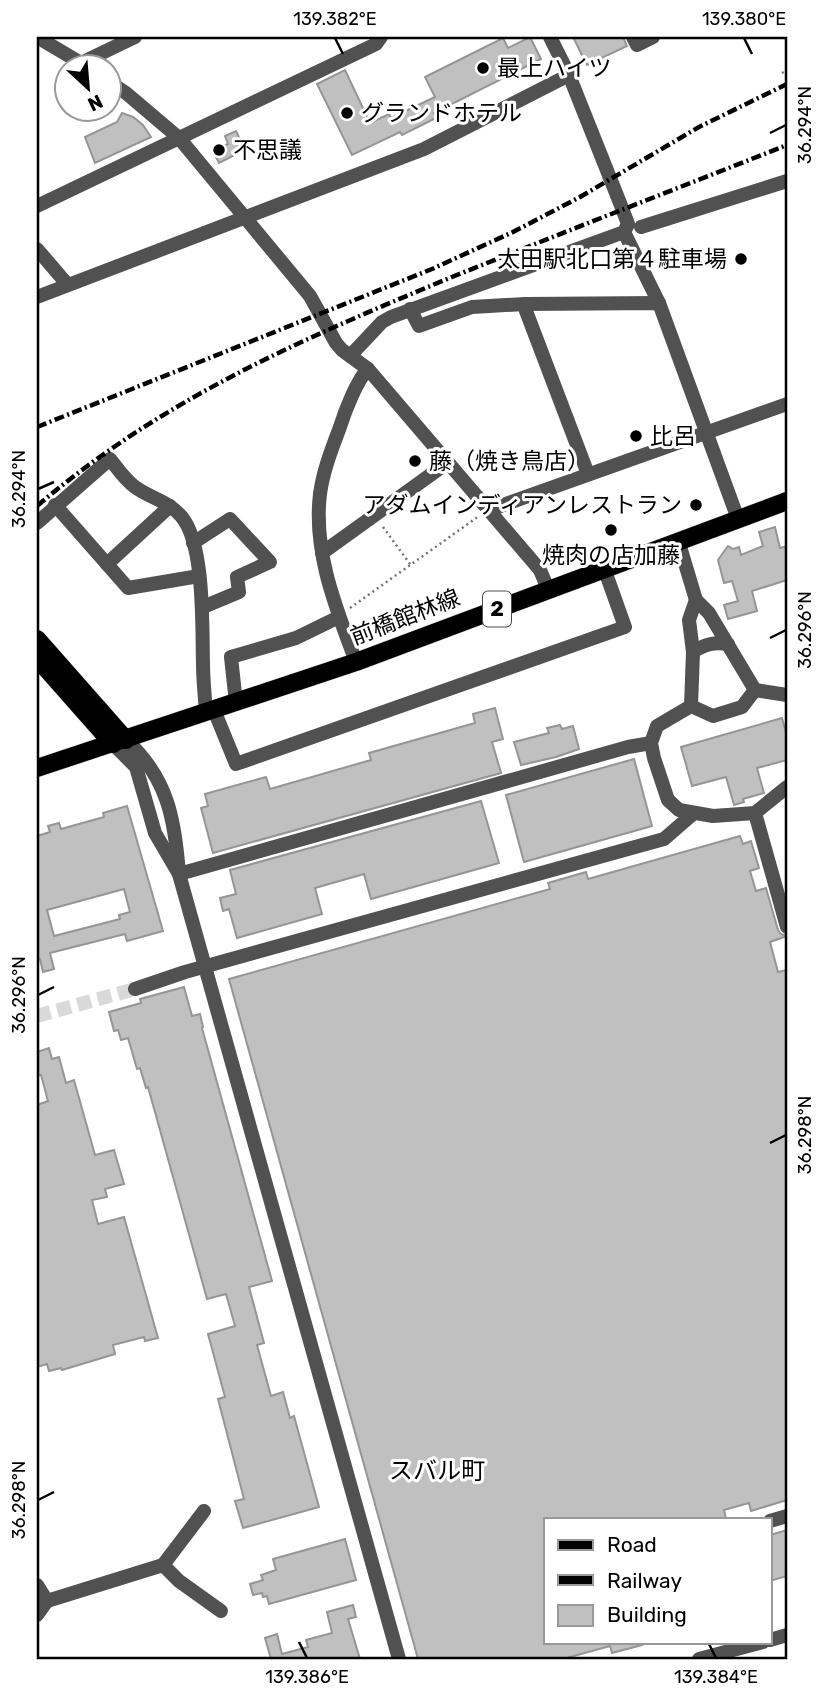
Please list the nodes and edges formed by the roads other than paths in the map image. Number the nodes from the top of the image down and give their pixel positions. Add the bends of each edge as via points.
1 (37, 37) edge
2 (135, 37) edge
3 (381, 37) edge
4 (550, 37) edge
5 (633, 37) edge
6 (653, 37) edge
7 (62, 52) edge
8 (108, 52) edge
9 (569, 75) junction
10 (122, 90) edge
11 (178, 138) junction
12 (787, 181) edge
13 (37, 206) edge
14 (246, 216) junction
15 (641, 227) dead end
16 (624, 232) junction
17 (37, 249) edge
18 (67, 285) junction
19 (37, 297) edge
20 (659, 303) junction
21 (525, 304) junction
22 (410, 309) junction
23 (350, 356) junction
24 (368, 369) junction
25 (787, 404) edge
26 (707, 432) junction
27 (447, 463) junction
28 (588, 474) junction
29 (787, 501) edge
30 (163, 502) junction
31 (55, 505) junction
32 (489, 510) junction
33 (738, 519) junction
34 (37, 523) edge
35 (678, 540) junction
36 (193, 543) junction
37 (322, 553) junction
38 (107, 564) junction
39 (604, 568) junction
40 (199, 576) junction
41 (548, 589) junction
42 (696, 600) junction
43 (203, 614) junction
44 (339, 617) junction
45 (37, 639) edge
46 (728, 644) junction
47 (693, 652) junction
48 (37, 658) edge
49 (356, 662) junction
50 (754, 690) junction
51 (787, 695) edge
52 (236, 703) junction
53 (691, 706) junction
54 (210, 712) junction
55 (119, 742) junction
56 (651, 743) junction
57 (37, 768) edge
58 (787, 786) edge
59 (694, 813) junction
60 (755, 813) junction
61 (179, 874) junction
62 (787, 927) edge
63 (205, 967) junction
64 (135, 989) tunnel mouth
65 (204, 1511) dead end
66 (163, 1565) junction
67 (37, 1585) edge
68 (47, 1601) junction
69 (221, 1611) dead end
70 (37, 1615) edge
71 (748, 1644) edge
72 (725, 1647) edge
73 (399, 1659) edge
74 (699, 1659) edge

1 - 7 street
2 - 8 street
3 - 11 street via 376,44
4 - 9 street
5 - 6 street via 637,45
9 - 14 street via 424,149
9 - 16 street via 628,225
10 - 11 street
11 - 13 street
11 - 14 street
12 - 15 street
14 - 18 street
14 - 23 street via 310,296 336,343
16 - 20 street
16 - 22 street
17 - 18 street
18 - 19 street
20 - 21 street
20 - 26 street
21 - 22 street via 472,307 419,326
21 - 28 street
22 - 23 street via 382,322
23 - 24 street
24 - 27 street
24 - 37 street via 343,416 326,464 320,494
25 - 26 street
26 - 28 street
26 - 33 street
27 - 32 street
27 - 37 street
28 - 32 street
29 - 33 main road, 前橋館林線 / 2
30 - 31 street via 135,488 110,458
30 - 36 street via 185,521
30 - 38 street
31 - 34 street
31 - 38 street
32 - 41 street via 540,570
33 - 35 main road, 前橋館林線 / 2
35 - 39 main road, 前橋館林線 / 2
35 - 42 street
36 - 40 street
36 - 43 street via 230,519 270,562 237,578 239,592
37 - 44 street
38 - 40 street via 128,588
39 - 41 main road, 前橋館林線 / 2
39 - 54 street via 625,627 236,764
40 - 43 street
41 - 49 main road, 前橋館林線 / 2
42 - 46 street
42 - 47 street via 689,620
43 - 54 street via 203,665
44 - 49 street
44 - 52 street via 296,638 231,657
45 - 55 main road
46 - 47 street via 701,646
46 - 50 street
47 - 53 street
48 - 55 main road
49 - 52 main road, 前橋館林線 / 2
50 - 51 street
50 - 53 street via 742,708 713,716
52 - 54 main road, 前橋館林線 / 2
53 - 56 street via 657,726
54 - 55 main road, 前橋館林線 / 2
55 - 57 main road, 前橋館林線 / 2
55 - 61 street via 136,767 155,832
55 - 61 street via 143,755 161,787 176,827
56 - 59 street via 667,800 679,810
56 - 61 street
58 - 60 street
59 - 60 street
59 - 63 street via 664,839
60 - 62 street
61 - 63 street
63 - 64 street
63 - 73 street
65 - 66 street
66 - 68 street
66 - 69 street
67 - 68 street
68 - 70 street
71 - 72 street
72 - 74 street

